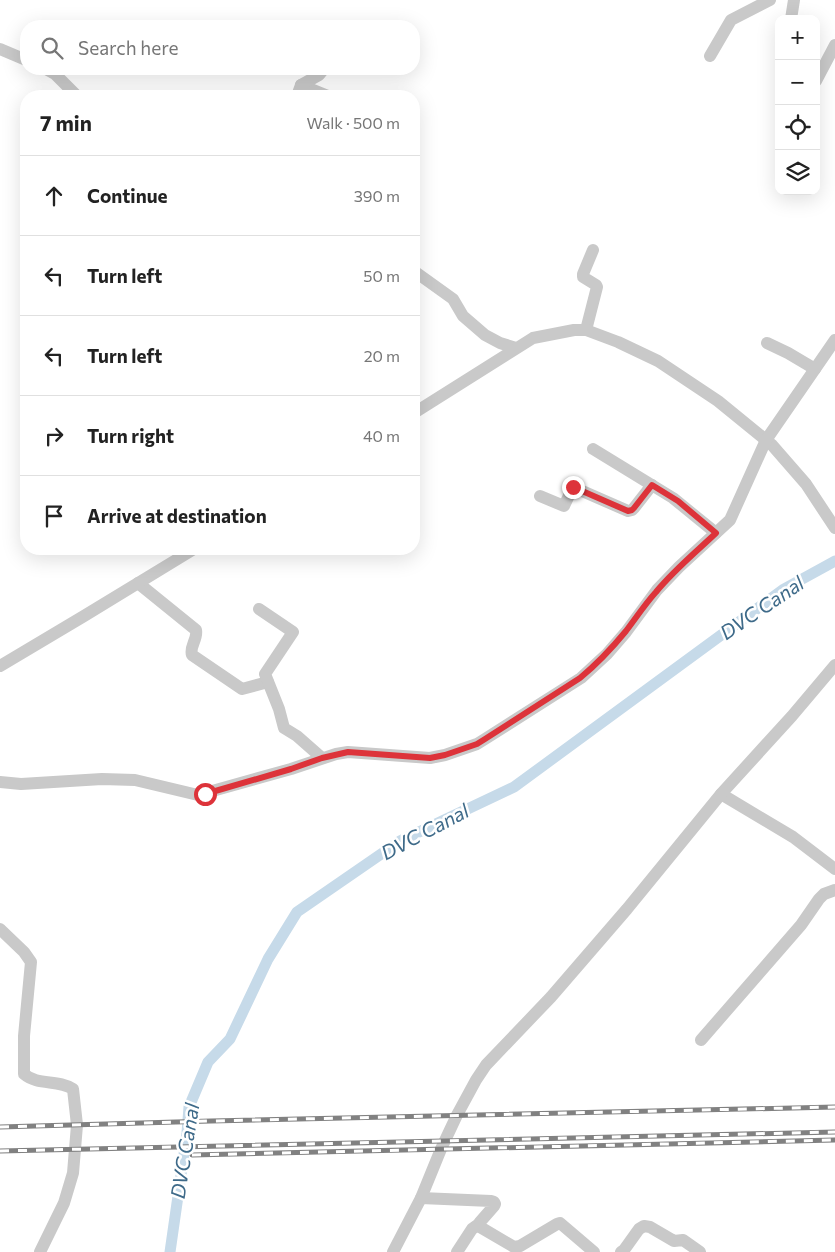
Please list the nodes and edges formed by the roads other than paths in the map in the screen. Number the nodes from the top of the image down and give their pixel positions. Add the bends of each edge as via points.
1 (770, 0) edge
2 (794, 0) edge
3 (792, 15) edge
4 (835, 45) edge
5 (0, 49) edge
6 (710, 56) dead end
7 (20, 57) edge
8 (820, 73) edge
9 (56, 75) edge
10 (319, 75) edge
11 (70, 90) edge
12 (299, 90) edge
13 (593, 250) dead end
14 (420, 275) edge
15 (586, 330) junction
16 (835, 340) edge
17 (768, 343) dead end
18 (516, 348) junction
19 (815, 369) junction
20 (420, 409) edge
21 (766, 440) junction
22 (593, 450) dead end
23 (652, 485) junction
24 (540, 496) dead end
25 (835, 528) edge
26 (716, 533) junction
27 (184, 555) edge
28 (138, 583) junction
29 (258, 609) dead end
30 (835, 665) edge
31 (0, 666) edge
32 (268, 682) junction
33 (322, 758) junction
34 (0, 782) edge
35 (721, 794) junction
36 (835, 869) edge
37 (835, 890) edge
38 (0, 929) edge
39 (702, 1040) dead end
40 (421, 1198) junction
41 (479, 1224) junction
42 (40, 1252) edge
43 (393, 1252) edge
44 (457, 1252) edge
45 (594, 1252) edge
46 (621, 1252) edge
47 (700, 1252) edge

1 - 6 street via 731,20
2 - 3 street
4 - 8 street
5 - 7 street
9 - 11 street
10 - 12 street
13 - 15 street via 583,274 597,287
14 - 18 street via 453,299 461,315 485,335
15 - 18 street via 533,338
15 - 21 street via 658,361 718,401
16 - 19 street
17 - 19 street
18 - 20 street
19 - 21 street
21 - 25 street via 806,484
21 - 26 street via 731,518
22 - 23 street
23 - 24 street via 631,511 574,487 564,506
23 - 26 street via 678,501
26 - 33 street via 657,590 607,654 590,670 477,744 430,758 348,752
27 - 28 street
28 - 31 street
28 - 32 street via 196,630 192,655 242,689
29 - 32 street via 293,632 265,672
30 - 35 street
32 - 33 street via 284,728
33 - 34 street via 198,795 135,780
35 - 36 street via 793,837
35 - 40 street via 602,939 486,1065 457,1115
37 - 39 street via 819,898 801,925
38 - 42 street via 31,962 24,1074 35,1080 61,1083 73,1089 77,1125 73,1173 64,1203
40 - 41 street via 494,1202
40 - 43 street
41 - 44 street
41 - 45 street via 482,1229 517,1248 560,1223
46 - 47 street via 644,1226 674,1242 686,1241

